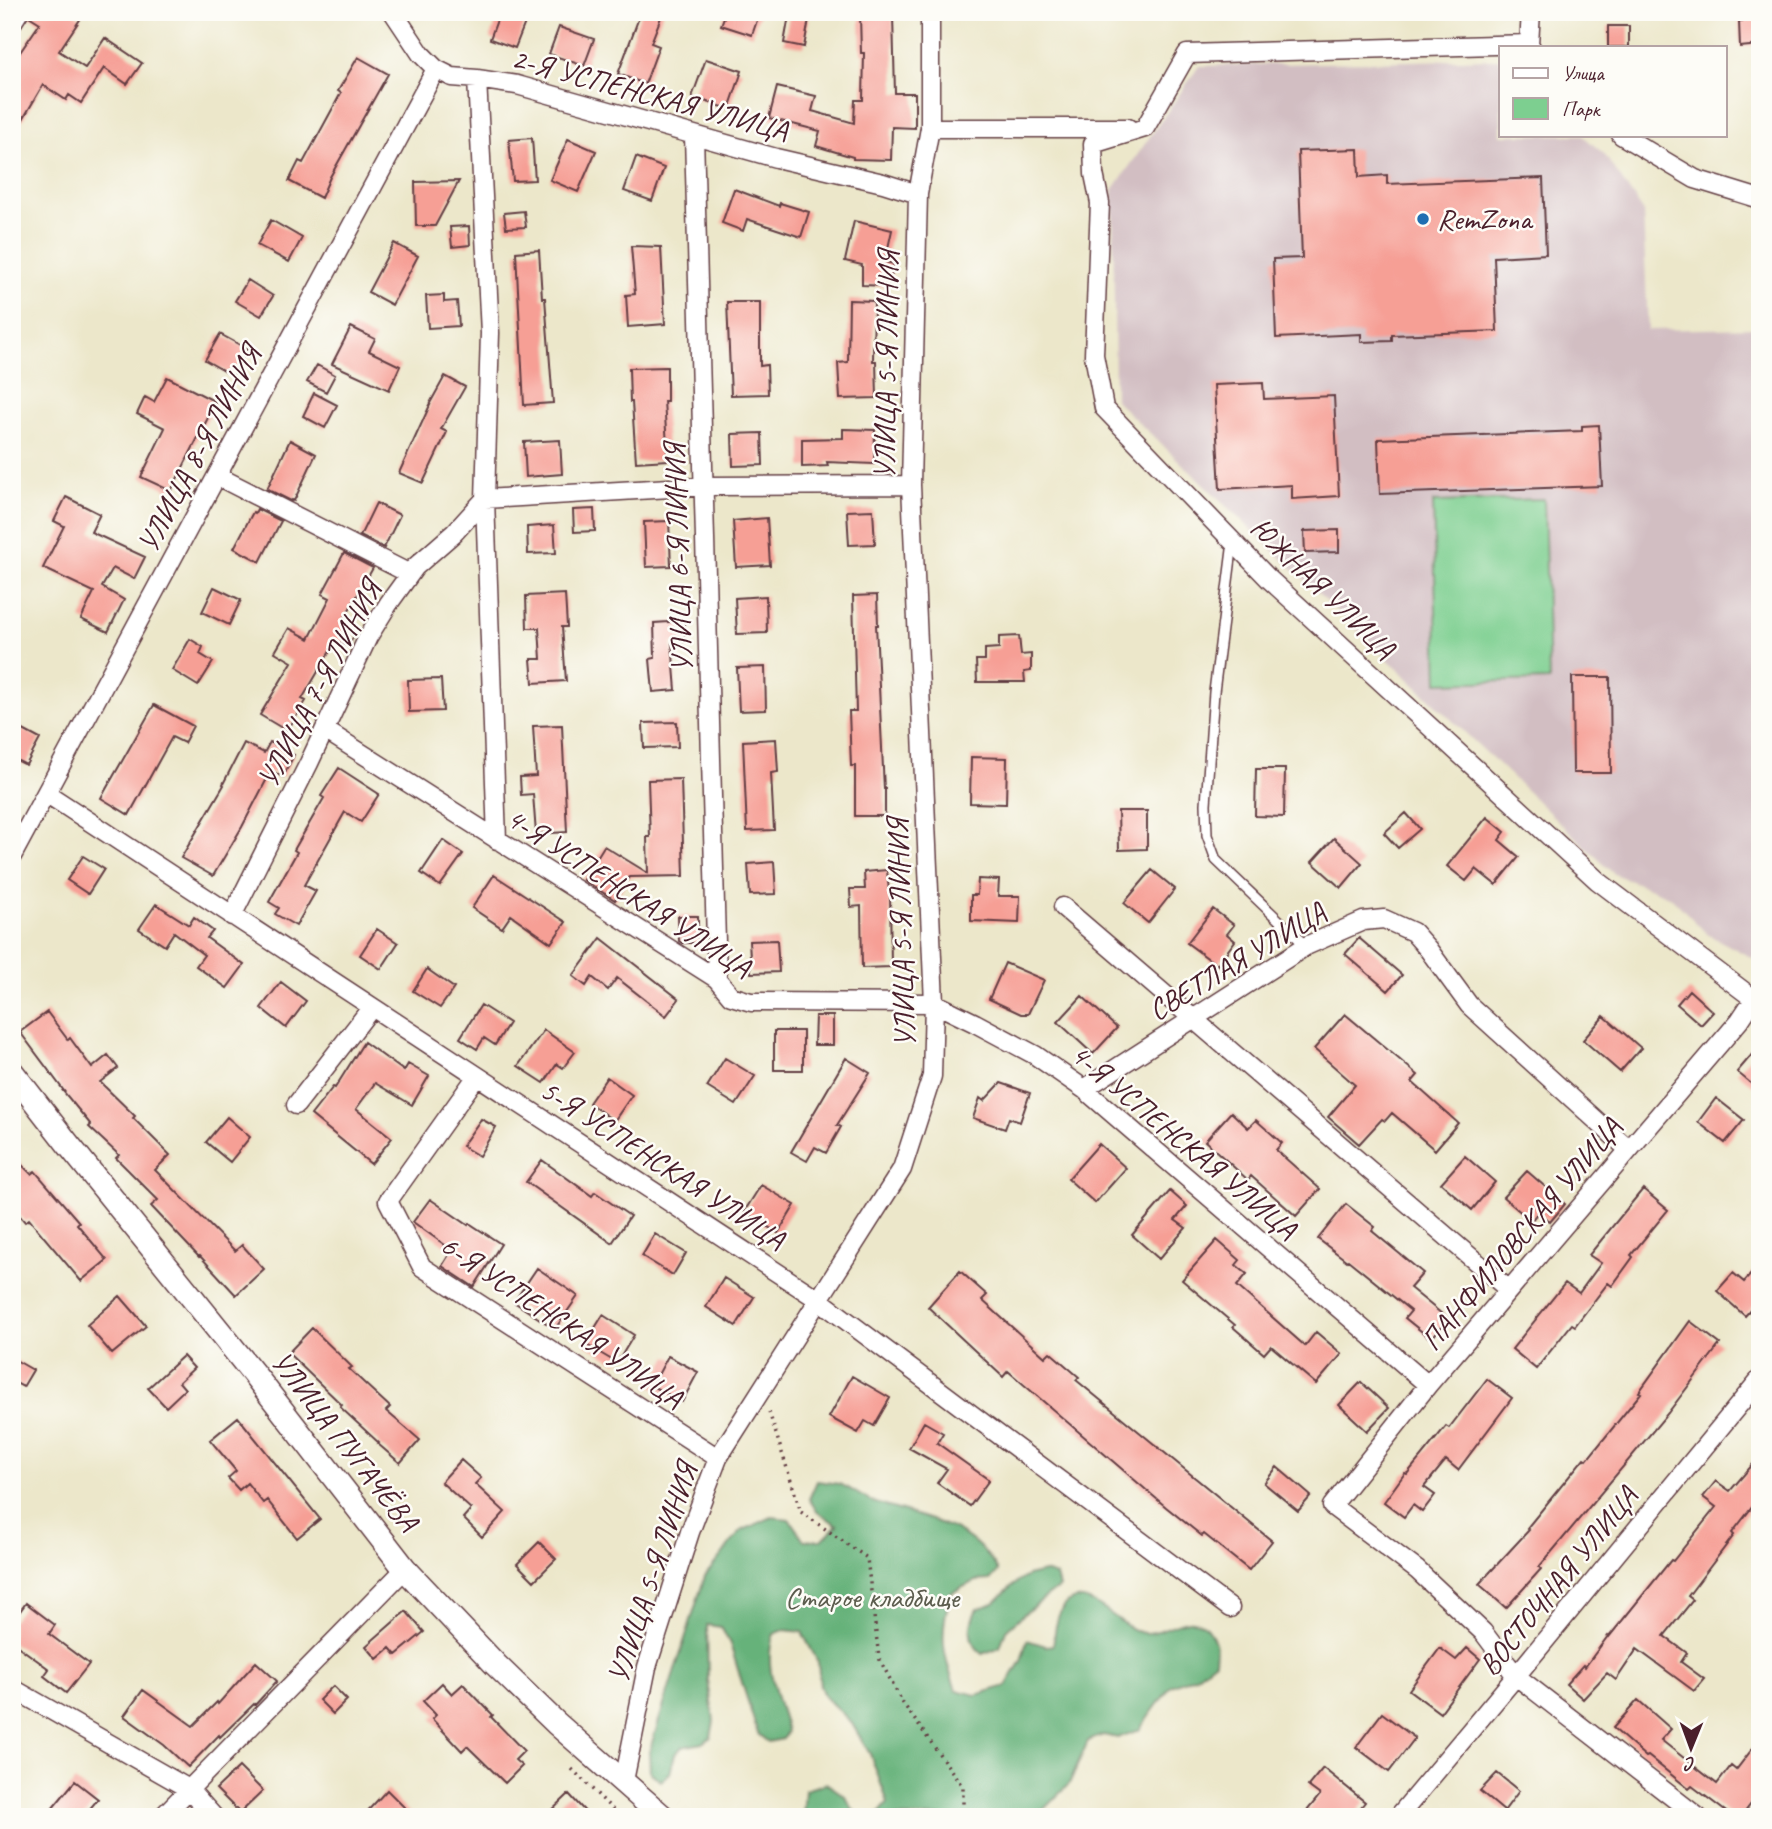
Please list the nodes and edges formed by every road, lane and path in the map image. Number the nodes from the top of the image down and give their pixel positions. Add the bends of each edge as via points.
1 (19, 12) edge
2 (393, 12) edge
3 (930, 12) edge
4 (1531, 12) edge
5 (12, 23) edge
6 (1530, 46) edge
7 (1499, 47) edge
8 (436, 69) junction
9 (477, 79) junction
10 (930, 128) junction
11 (1145, 128) junction
12 (694, 135) junction
13 (1623, 136) edge
14 (918, 194) junction
15 (1760, 199) edge
16 (217, 475) junction
17 (911, 485) junction
18 (704, 486) junction
19 (485, 499) junction
20 (1233, 542) junction
21 (410, 574) junction
22 (325, 730) junction
23 (46, 793) junction
24 (498, 840) junction
25 (12, 856) edge
26 (1063, 907) dead end
27 (232, 916) junction
28 (1306, 946) junction
29 (717, 979) junction
30 (1757, 999) edge
31 (934, 1003) junction
32 (372, 1007) junction
33 (1192, 1018) junction
34 (12, 1072) edge
35 (477, 1076) junction
36 (1084, 1089) junction
37 (296, 1105) dead end
38 (1629, 1150) junction
39 (1509, 1290) junction
40 (819, 1300) junction
41 (1760, 1379) edge
42 (1428, 1385) junction
43 (767, 1406) dead end
44 (718, 1458) junction
45 (405, 1569) junction
46 (1230, 1608) dead end
47 (1516, 1676) junction
48 (12, 1688) edge
49 (624, 1781) junction
50 (189, 1789) junction
51 (162, 1817) edge
52 (214, 1817) edge
53 (663, 1817) edge
54 (963, 1817) edge
55 (1398, 1817) edge
56 (1698, 1817) edge

1 - 5 street
2 - 8 street
3 - 10 street, УЛИЦА 5-Я ЛИНИЯ
4 - 6 street
7 - 11 street via 1187,54
8 - 9 street, 2-Я УСПЕНСКАЯ УЛИЦА via 452,77
8 - 16 street, УЛИЦА 8-Я ЛИНИЯ
9 - 12 street, 2-Я УСПЕНСКАЯ УЛИЦА via 517,85
9 - 19 street via 490,333
10 - 11 street
10 - 14 street, УЛИЦА 5-Я ЛИНИЯ
11 - 20 street, ЮЖНАЯ УЛИЦА via 1093,145 1100,203 1094,355 1104,408
12 - 14 street, 2-Я УСПЕНСКАЯ УЛИЦА
12 - 18 street, УЛИЦА 6-Я ЛИНИЯ
13 - 15 street via 1695,179
14 - 17 street, УЛИЦА 5-Я ЛИНИЯ
16 - 21 street
16 - 23 street, УЛИЦА 8-Я ЛИНИЯ
17 - 18 street
17 - 31 street, УЛИЦА 5-Я ЛИНИЯ
18 - 19 street
18 - 29 street, УЛИЦА 6-Я ЛИНИЯ
19 - 21 street, УЛИЦА 7-Я ЛИНИЯ
19 - 24 street
20 - 28 lane via 1214,692 1207,835 1216,860
20 - 30 street, ЮЖНАЯ УЛИЦА via 1598,881
21 - 22 street, УЛИЦА 7-Я ЛИНИЯ via 368,637
22 - 24 street, 4-Я УСПЕНСКАЯ УЛИЦА
22 - 27 street, УЛИЦА 7-Я ЛИНИЯ
23 - 25 street, УЛИЦА 8-Я ЛИНИЯ
23 - 27 street, 5-Я УСПЕНСКАЯ УЛИЦА
24 - 29 street, 4-Я УСПЕНСКАЯ УЛИЦА
26 - 33 street
27 - 32 street, 5-Я УСПЕНСКАЯ УЛИЦА
28 - 33 street, СВЕТЛАЯ УЛИЦА
28 - 38 street, СВЕТЛАЯ УЛИЦА via 1363,921 1384,919 1413,932 1468,1005
29 - 31 street, 4-Я УСПЕНСКАЯ УЛИЦА via 731,996 751,1002
30 - 38 street, ПАНФИЛОВСКАЯ УЛИЦА
31 - 36 street, 4-Я УСПЕНСКАЯ УЛИЦА via 1035,1055
31 - 40 street, УЛИЦА 5-Я ЛИНИЯ via 932,1076 902,1169
32 - 35 street, 5-Я УСПЕНСКАЯ УЛИЦА
32 - 37 street
33 - 36 street, СВЕТЛАЯ УЛИЦА
33 - 39 street
34 - 45 street, УЛИЦА ПУГАЧЁВА
35 - 40 street, 5-Я УСПЕНСКАЯ УЛИЦА
35 - 44 street, 6-Я УСПЕНСКАЯ УЛИЦА via 388,1201 422,1267
36 - 42 street, 4-Я УСПЕНСКАЯ УЛИЦА
38 - 39 street, ПАНФИЛОВСКАЯ УЛИЦА
39 - 42 street, ПАНФИЛОВСКАЯ УЛИЦА
40 - 44 street, УЛИЦА 5-Я ЛИНИЯ
40 - 46 street, 5-Я УСПЕНСКАЯ УЛИЦА
41 - 47 street, ВОСТОЧНАЯ УЛИЦА
42 - 47 street, ПАНФИЛОВСКАЯ УЛИЦА via 1332,1506 1417,1570 1483,1632
43 - 54 path via 801,1512 867,1558 879,1658 902,1702 963,1787
44 - 49 street, УЛИЦА 5-Я ЛИНИЯ via 647,1667
45 - 49 street, УЛИЦА ПУГАЧЁВА via 555,1723
45 - 50 street
47 - 55 street, ВОСТОЧНАЯ УЛИЦА
47 - 56 street
48 - 50 street
49 - 53 street, УЛИЦА ПУГАЧЁВА
50 - 51 street
50 - 52 street

